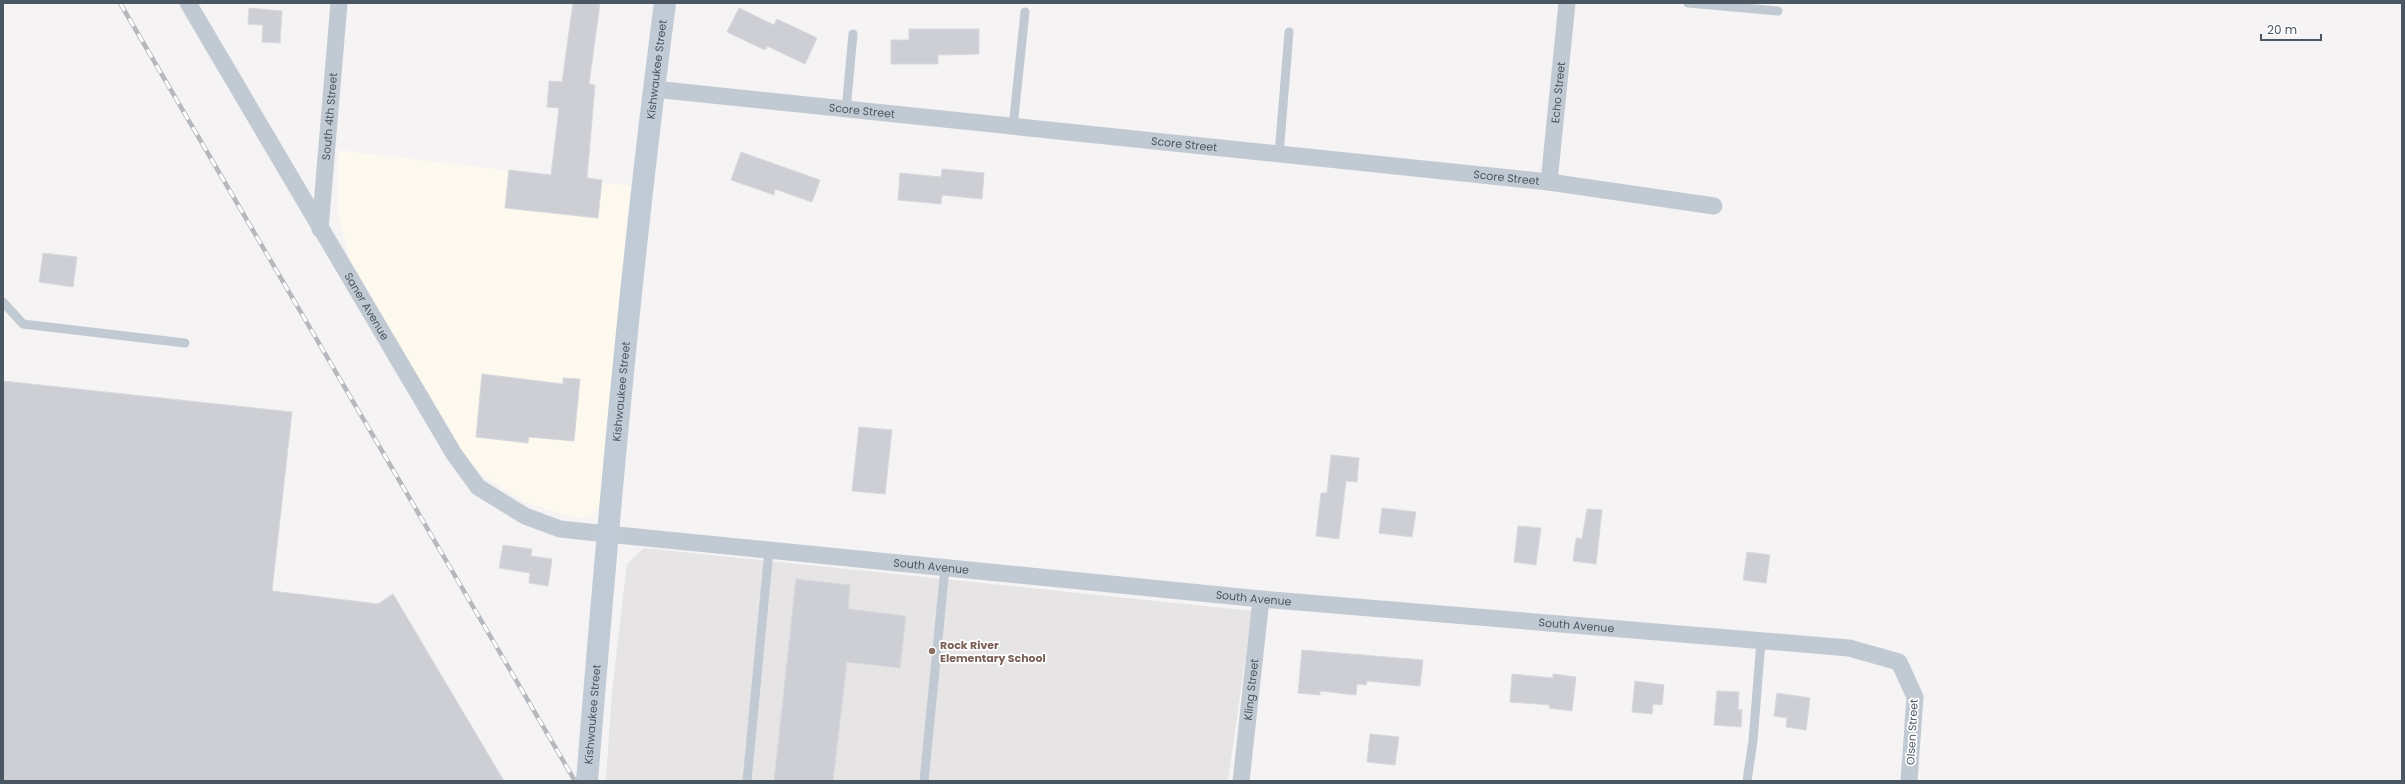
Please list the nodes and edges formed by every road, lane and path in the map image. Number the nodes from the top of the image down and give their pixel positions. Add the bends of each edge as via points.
1 (188, 3) edge
2 (339, 3) edge
3 (665, 3) edge
4 (1567, 3) edge
5 (1688, 3) edge
6 (1778, 11) dead end
7 (1025, 12) dead end
8 (1289, 32) dead end
9 (853, 34) dead end
10 (654, 89) junction
11 (846, 110) junction
12 (1013, 127) junction
13 (1279, 154) junction
14 (1549, 182) junction
15 (1714, 206) dead end
16 (320, 229) junction
17 (3, 302) edge
18 (185, 343) dead end
19 (607, 534) junction
20 (769, 550) junction
21 (945, 568) junction
22 (1261, 599) junction
23 (1761, 641) junction
24 (1899, 662) joint
25 (587, 781) edge
26 (747, 781) edge
27 (924, 781) edge
28 (1241, 781) edge
29 (1747, 781) edge
30 (1909, 781) edge

1 - 16 street, Saner Avenue
2 - 16 street, South 4th Street
3 - 10 street, Kishwaukee Street
4 - 14 street, Echo Street
5 - 6 lane
7 - 12 lane
8 - 13 lane
9 - 11 lane
10 - 11 street, Score Street
10 - 19 street, Kishwaukee Street
11 - 12 street, Score Street
12 - 13 street, Score Street
13 - 14 street, Score Street
14 - 15 street, Score Street
16 - 19 street, Saner Avenue via 454,454 478,487 525,516 560,529
17 - 18 lane via 23,324
19 - 20 street, South Avenue
19 - 25 street, Kishwaukee Street
20 - 21 street, South Avenue
20 - 26 lane
21 - 22 street, South Avenue
21 - 27 lane
22 - 23 street, South Avenue
22 - 28 street, Kling Street
23 - 24 street, South Avenue via 1849,648
23 - 29 lane
24 - 30 street, Olsen Street via 1915,697

